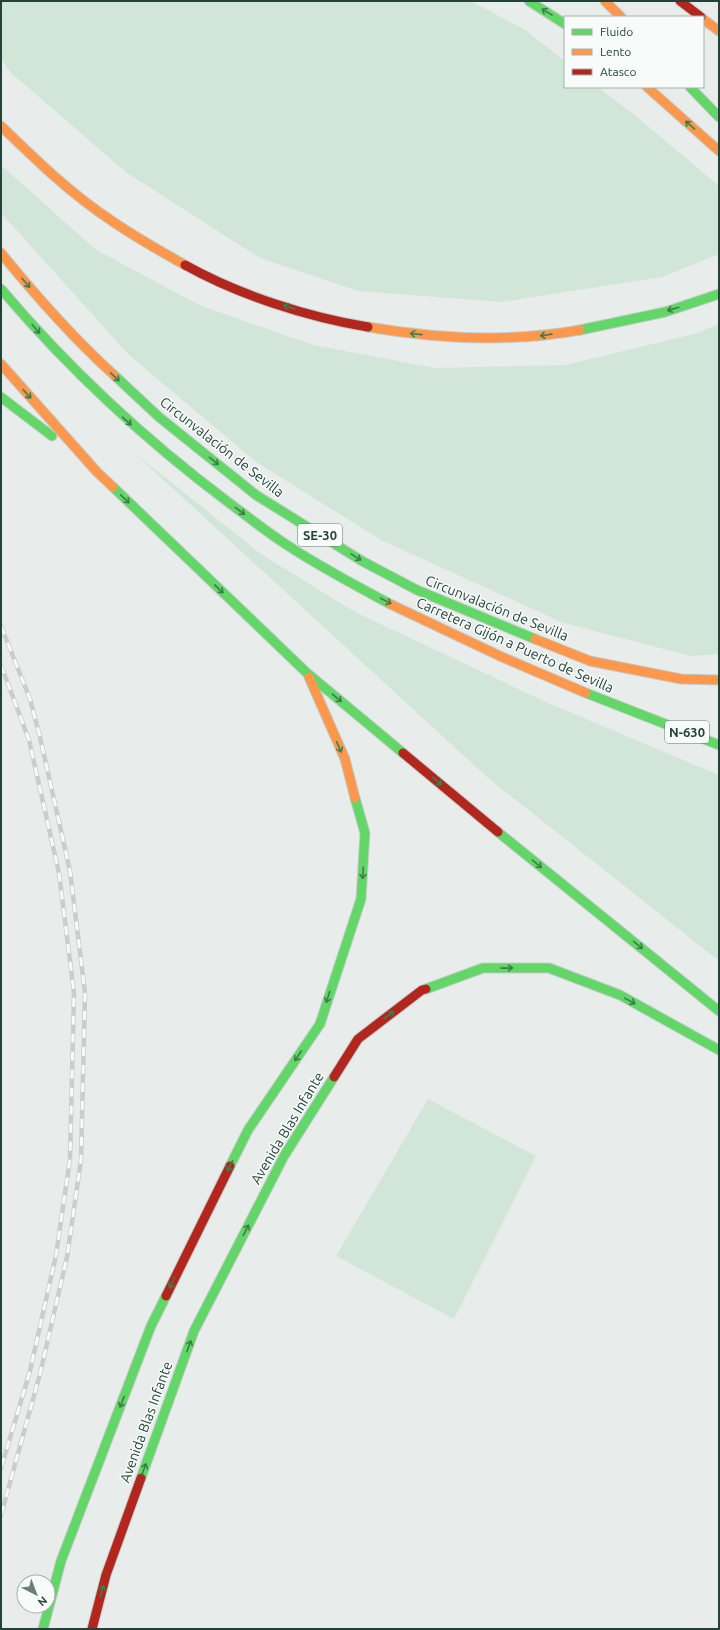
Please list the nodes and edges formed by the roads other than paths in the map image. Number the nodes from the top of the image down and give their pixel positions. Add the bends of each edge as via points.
1 (529, 1) edge
2 (605, 1) edge
3 (680, 1) edge
4 (620, 16) edge
5 (699, 16) edge
6 (704, 20) edge
7 (564, 23) edge
8 (719, 31) edge
9 (648, 88) edge
10 (691, 88) edge
11 (719, 117) edge
12 (1, 126) edge
13 (719, 151) edge
14 (1, 253) edge
15 (1, 289) edge
16 (719, 294) edge
17 (1, 364) edge
18 (1, 397) edge
19 (97, 472) junction
20 (307, 673) junction
21 (719, 680) edge
22 (719, 745) edge
23 (719, 1010) edge
24 (719, 1050) edge
25 (43, 1629) edge
26 (92, 1629) edge

7 -> 1 main road
2 - 4 main road
3 - 5 main road
6 - 8 main road
13 -> 9 main road
10 - 11 main road
16 -> 12 main road via 631,320 538,336 457,338 345,324 244,291 189,267 111,221 66,186
14 -> 21 main road, Circunvalación de Sevilla / SE-30 via 41,302 91,354 159,417 256,495 362,561 417,590 590,661 681,679
15 -> 22 main road, Carretera Gijón a Puerto de Sevilla / N-630 via 69,367 106,403 181,468 293,549 405,612 479,648
17 -> 19 main road
18 - 19 main road
19 -> 20 main road
20 -> 23 main road via 550,875
20 -> 25 main road, Avenida Blas Infante via 345,759 365,833 361,898 320,1024 248,1130 151,1326 61,1561
26 -> 24 main road, Avenida Blas Infante via 106,1575 194,1331 284,1156 358,1039 422,990 483,968 549,968 620,995

